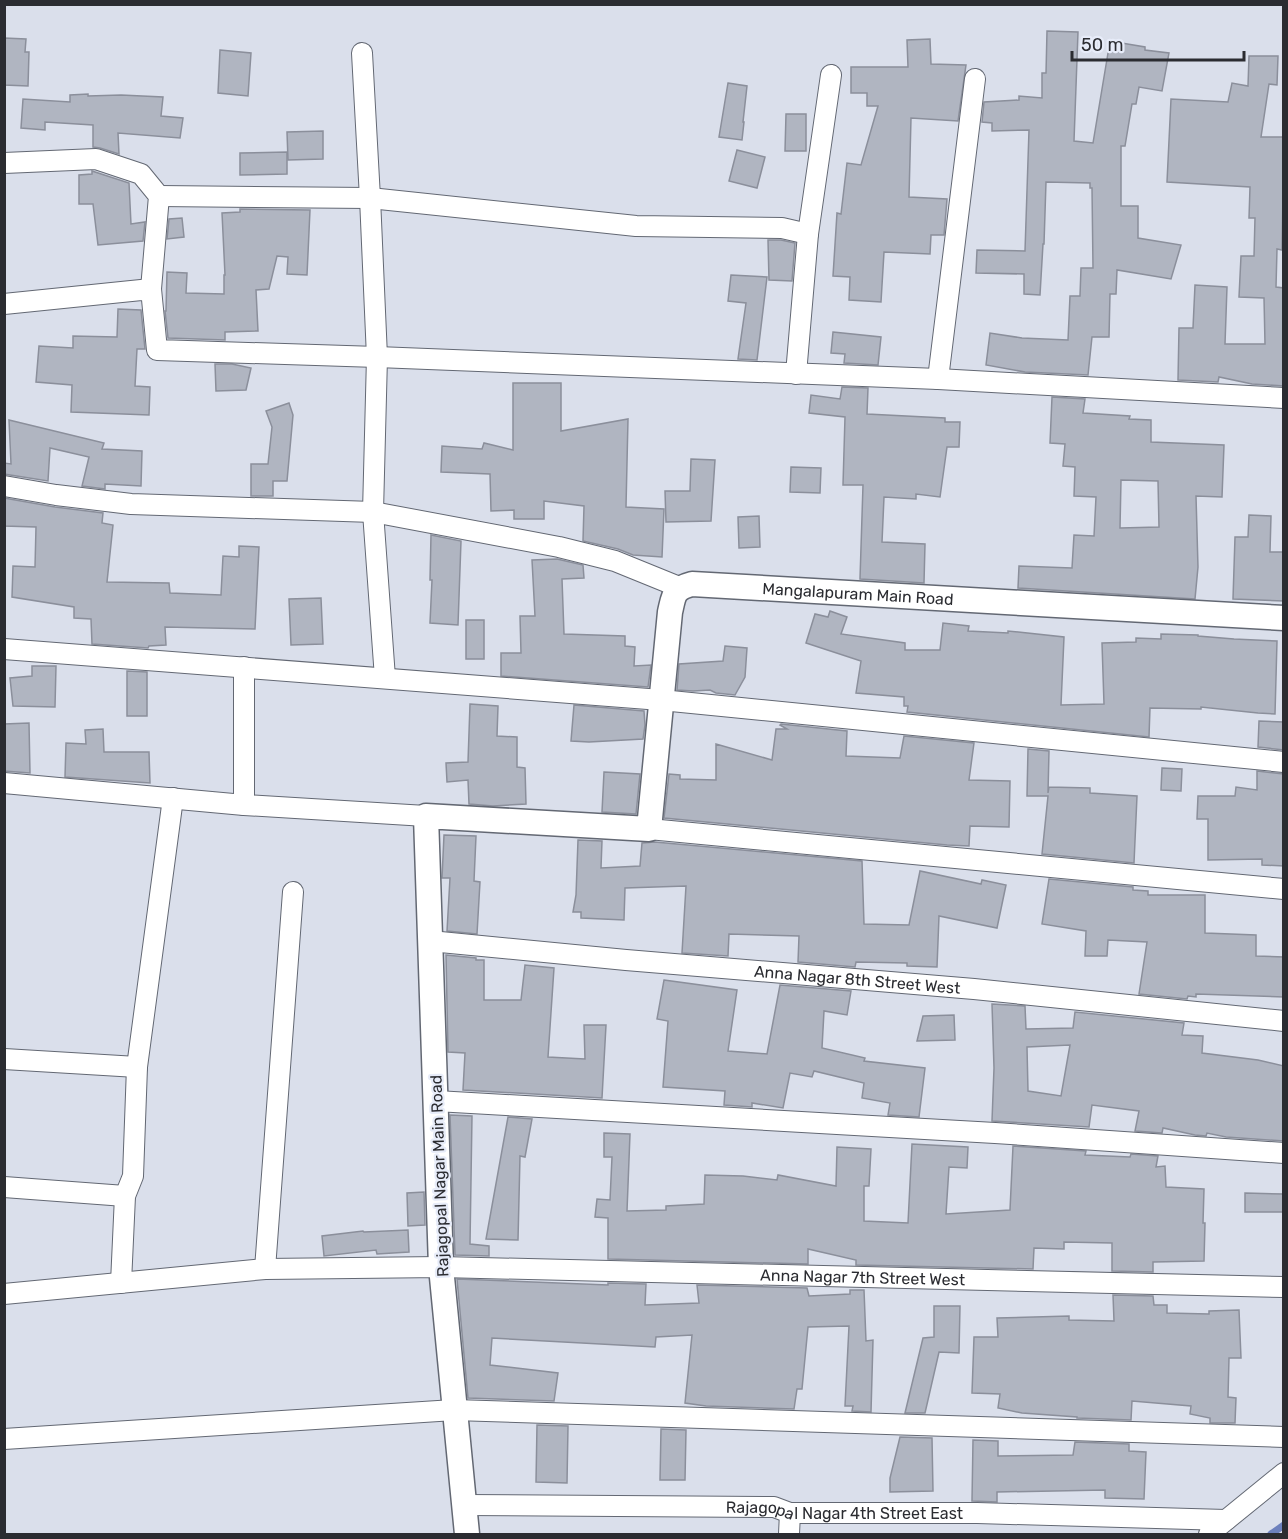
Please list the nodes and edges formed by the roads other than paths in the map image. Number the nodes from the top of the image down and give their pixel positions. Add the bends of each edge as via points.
1 (362, 53) dead end
2 (831, 75) dead end
3 (975, 79) dead end
4 (4, 163) edge
5 (159, 196) junction
6 (370, 198) junction
7 (808, 234) junction
8 (151, 289) junction
9 (4, 304) edge
10 (377, 357) junction
11 (796, 374) junction
12 (938, 379) junction
13 (1284, 399) edge
14 (4, 486) edge
15 (373, 512) junction
16 (679, 587) junction
17 (1284, 618) edge
18 (4, 650) edge
19 (244, 667) junction
20 (385, 678) junction
21 (661, 699) junction
22 (1284, 762) edge
23 (4, 783) edge
24 (173, 798) junction
25 (244, 805) junction
26 (426, 816) junction
27 (649, 829) junction
28 (1284, 888) edge
29 (293, 892) dead end
30 (430, 941) junction
31 (1284, 1021) edge
32 (4, 1059) edge
33 (137, 1067) junction
34 (436, 1101) junction
35 (1284, 1153) edge
36 (4, 1187) edge
37 (125, 1196) junction
38 (441, 1267) junction
39 (265, 1269) junction
40 (120, 1282) junction
41 (1284, 1287) edge
42 (4, 1294) edge
43 (454, 1410) junction
44 (1284, 1437) edge
45 (4, 1439) edge
46 (1284, 1473) edge
47 (464, 1505) junction
48 (790, 1513) junction
49 (1226, 1520) junction
50 (467, 1534) edge
51 (789, 1534) edge
52 (1209, 1534) edge

1 - 6 street
2 - 7 street
3 - 12 street
4 - 5 street via 96,159 141,174
5 - 6 street
5 - 8 street
6 - 7 street via 636,226 782,228
6 - 10 street
7 - 11 street
8 - 9 street
8 - 10 street via 157,350
10 - 11 street
10 - 15 street
11 - 12 street
12 - 13 street
14 - 15 street via 131,504
15 - 16 street via 615,561
15 - 20 street
16 - 17 street, Mangalapuram Main Road via 692,584
16 - 21 street via 670,612
18 - 19 street
19 - 20 street
19 - 25 street
20 - 21 street
21 - 22 street
21 - 27 street
23 - 24 street
24 - 25 street
24 - 33 street
25 - 26 street
26 - 27 street
26 - 30 street, Rajagopal Nagar Main Road
27 - 28 street
29 - 39 street
30 - 31 street, Anna Nagar 8th Street West
30 - 34 street, Rajagopal Nagar Main Road
32 - 33 street
33 - 37 street via 133,1176
34 - 35 street
34 - 38 street, Rajagopal Nagar Main Road
36 - 37 street
37 - 40 street
38 - 39 street, Anna Nagar 7th Street West
38 - 41 street, Anna Nagar 7th Street West
38 - 43 street, Rajagopal Nagar Main Road
39 - 40 street, Anna Nagar 7th Street West
40 - 42 street, Anna Nagar 7th Street West
43 - 44 street
43 - 45 street
43 - 47 street, Rajagopal Nagar Main Road
46 - 49 street
47 - 48 street, Rajagopal Nagar 4th Street East via 774,1506
47 - 50 street, Rajagopal Nagar Main Road
48 - 49 street, Rajagopal Nagar 4th Street East via 977,1513
48 - 51 street
49 - 52 street

